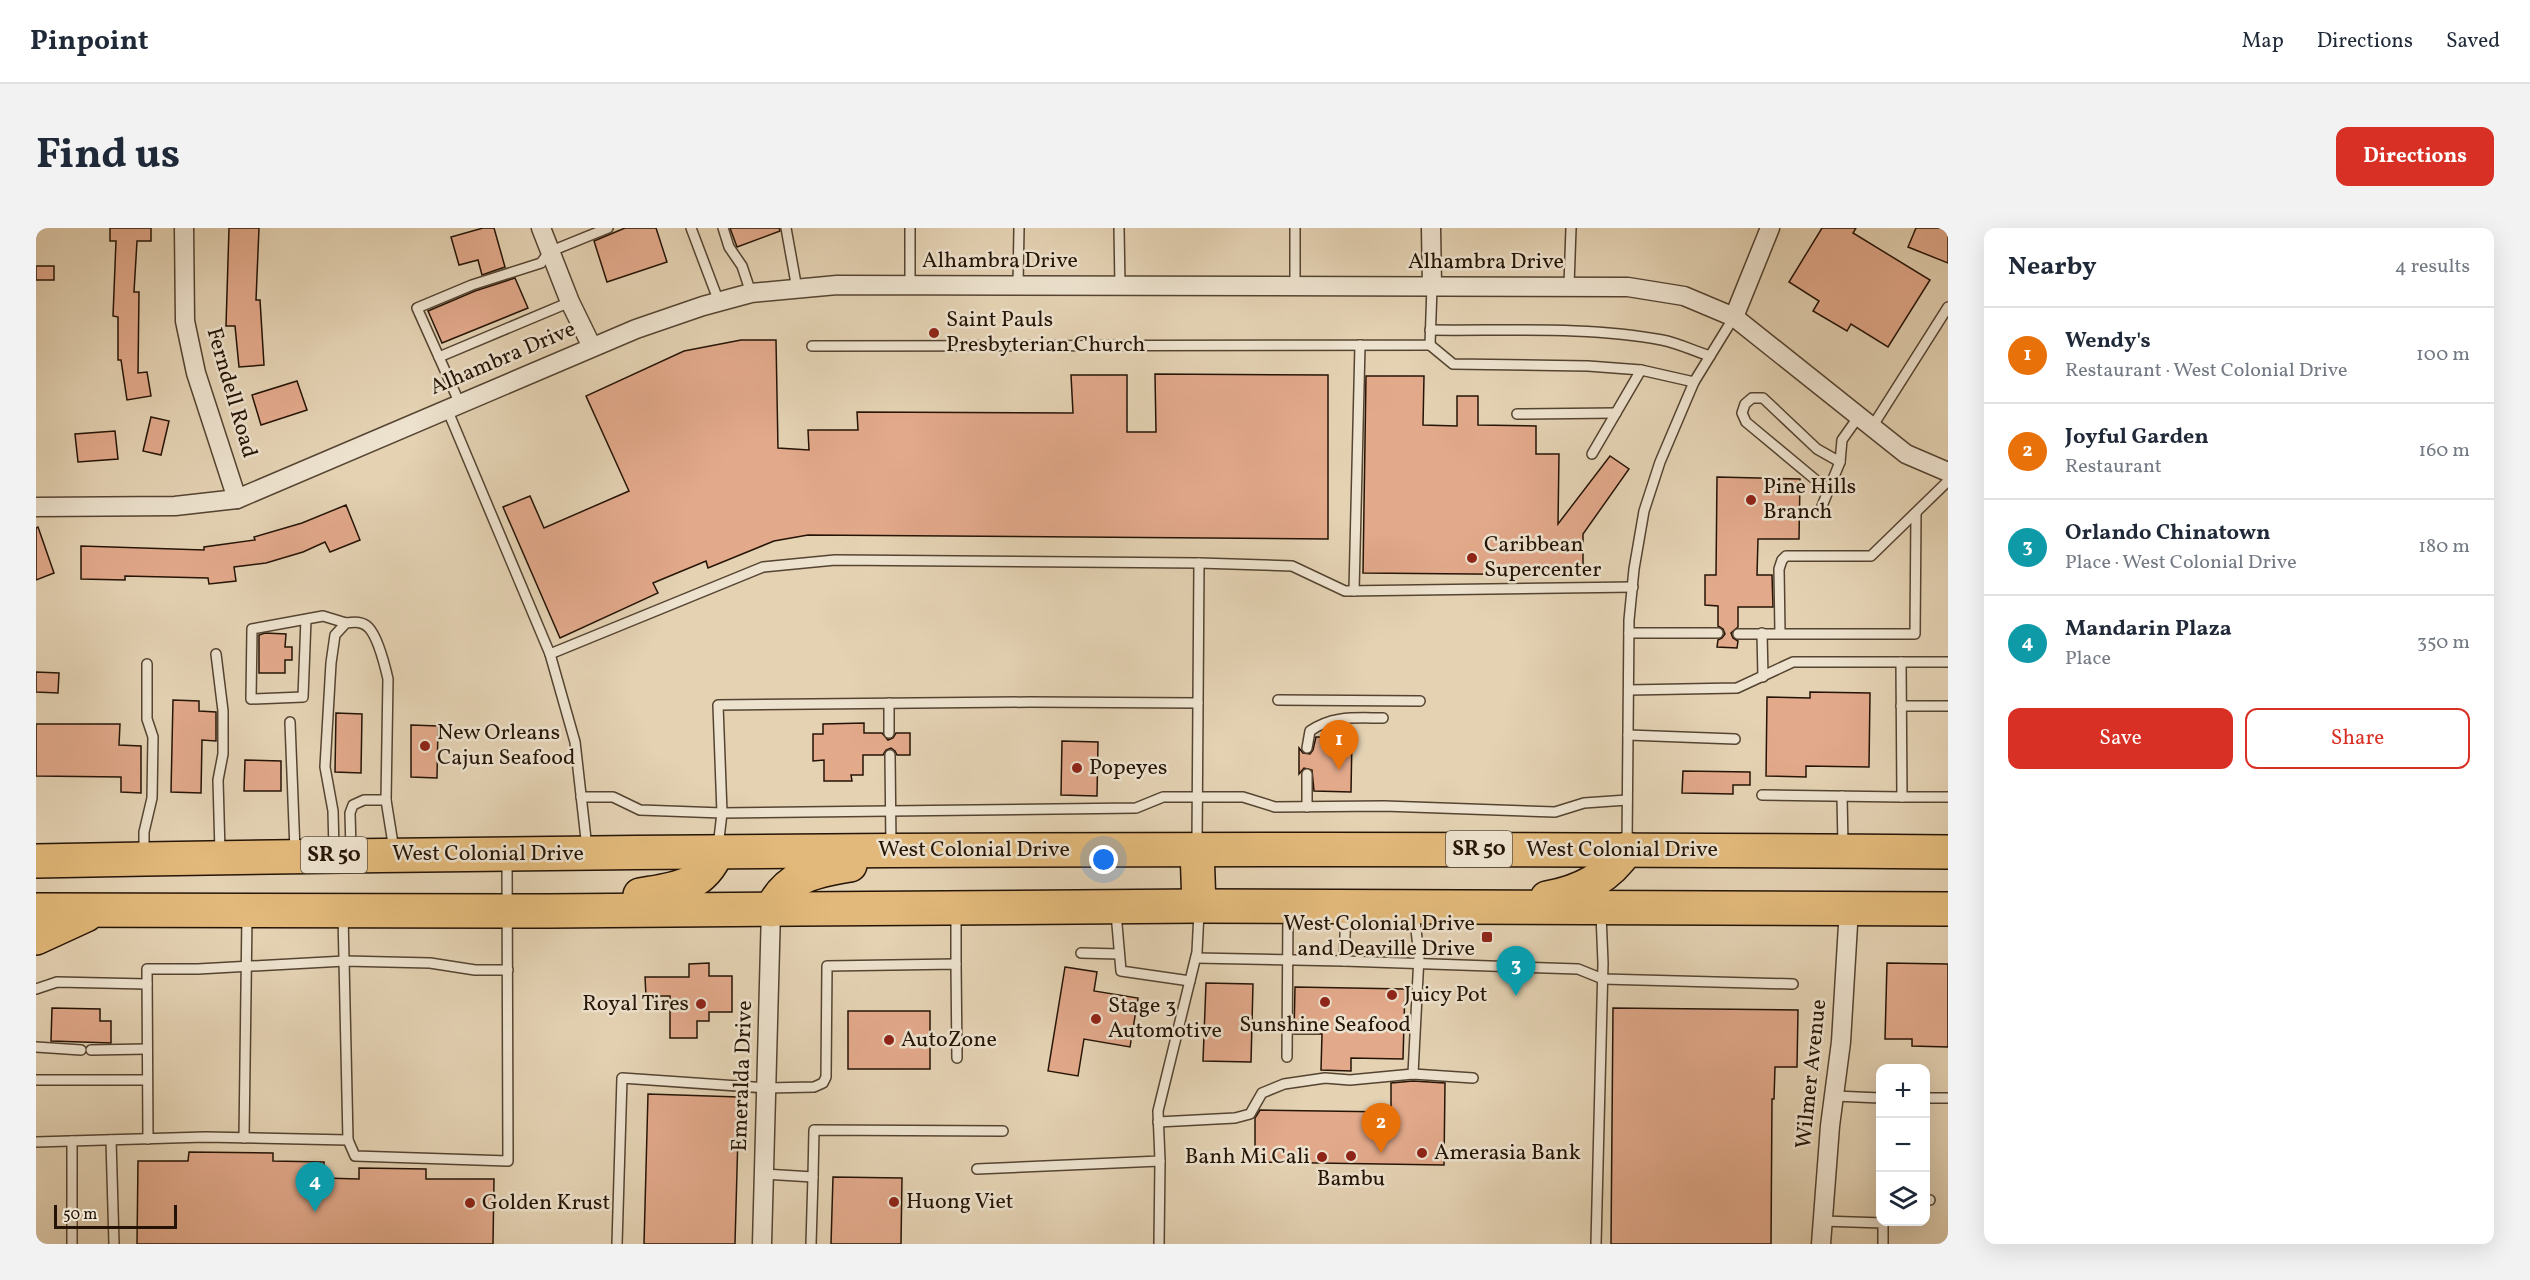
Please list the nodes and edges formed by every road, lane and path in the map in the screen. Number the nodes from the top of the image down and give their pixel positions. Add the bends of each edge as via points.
1 (184, 228) edge
2 (541, 228) edge
3 (608, 228) edge
4 (691, 228) edge
5 (723, 228) edge
6 (786, 228) edge
7 (910, 228) edge
8 (1018, 228) edge
9 (1119, 228) edge
10 (1295, 228) edge
11 (1431, 228) edge
12 (1571, 228) edge
13 (1770, 228) edge
14 (549, 252) junction
15 (910, 285) junction
16 (1018, 285) junction
17 (1569, 285) junction
18 (1120, 286) junction
19 (1295, 286) junction
20 (1432, 286) junction
21 (797, 289) junction
22 (752, 293) junction
23 (570, 302) junction
24 (719, 302) junction
25 (1948, 307) edge
26 (1734, 317) junction
27 (1430, 330) junction
28 (1360, 345) junction
29 (1430, 345) junction
30 (812, 346) dead end
31 (592, 347) junction
32 (1710, 356) junction
33 (439, 357) junction
34 (1641, 370) junction
35 (1694, 382) junction
36 (453, 406) junction
37 (1616, 413) junction
38 (1517, 414) dead end
39 (1866, 422) junction
40 (1592, 454) dead end
41 (1840, 462) junction
42 (1948, 472) edge
43 (1948, 481) edge
44 (1828, 491) junction
45 (237, 499) junction
46 (1822, 506) dead end
47 (36, 507) edge
48 (1916, 514) junction
49 (1199, 563) junction
50 (1633, 587) junction
51 (1354, 591) junction
52 (306, 619) junction
53 (345, 623) junction
54 (1629, 633) junction
55 (1718, 633) dead end
56 (1762, 633) junction
57 (1780, 633) junction
58 (1738, 634) dead end
59 (216, 654) dead end
60 (550, 654) junction
61 (1900, 662) junction
62 (1948, 662) edge
63 (147, 664) dead end
64 (1762, 677) junction
65 (1629, 690) junction
66 (1278, 700) dead end
67 (1420, 701) dead end
68 (889, 703) junction
69 (1198, 703) junction
70 (1901, 705) junction
71 (1948, 706) edge
72 (1383, 718) dead end
73 (290, 722) dead end
74 (889, 733) dead end
75 (1628, 735) junction
76 (1735, 739) dead end
77 (1307, 748) dead end
78 (890, 755) dead end
79 (1307, 774) dead end
80 (1762, 795) dead end
81 (1842, 796) junction
82 (581, 797) junction
83 (1902, 797) junction
84 (1948, 797) edge
85 (1197, 798) junction
86 (386, 800) junction
87 (1628, 800) junction
88 (1307, 807) junction
89 (890, 810) junction
90 (722, 813) junction
91 (1197, 849) junction
92 (1627, 849) junction
93 (891, 851) junction
94 (937, 851) junction
95 (1843, 851) junction
96 (717, 852) junction
97 (1948, 852) edge
98 (588, 853) junction
99 (507, 854) junction
100 (343, 855) junction
101 (394, 855) junction
102 (295, 856) junction
103 (220, 858) junction
104 (144, 859) junction
105 (36, 861) edge
106 (1199, 906) junction
107 (1116, 907) junction
108 (1288, 907) junction
109 (1346, 907) junction
110 (1413, 907) junction
111 (956, 908) junction
112 (1495, 908) junction
113 (1601, 908) junction
114 (1850, 908) junction
115 (1948, 909) edge
116 (36, 910) edge
117 (96, 910) junction
118 (247, 910) junction
119 (771, 910) junction
120 (549, 911) junction
121 (343, 912) junction
122 (509, 912) junction
123 (36, 938) edge
124 (1081, 954) dead end
125 (1119, 954) junction
126 (1196, 958) junction
127 (1288, 959) junction
128 (345, 961) junction
129 (1344, 961) junction
130 (1419, 963) junction
131 (956, 964) junction
132 (246, 966) junction
133 (508, 970) junction
134 (1603, 979) junction
135 (1190, 981) junction
136 (147, 984) junction
137 (1793, 984) dead end
138 (37, 988) edge
139 (36, 1047) edge
140 (147, 1049) junction
141 (1287, 1057) dead end
142 (957, 1058) dead end
143 (1413, 1074) junction
144 (1473, 1078) dead end
145 (36, 1080) edge
146 (147, 1080) junction
147 (766, 1088) junction
148 (1835, 1096) junction
149 (1876, 1098) edge
150 (1930, 1098) edge
151 (1948, 1098) edge
152 (1158, 1122) junction
153 (1003, 1131) dead end
154 (244, 1138) junction
155 (148, 1139) junction
156 (111, 1140) junction
157 (348, 1140) junction
158 (72, 1141) junction
159 (36, 1142) edge
160 (1160, 1161) junction
161 (977, 1169) dead end
162 (764, 1174) junction
163 (813, 1177) junction
164 (1822, 1221) junction
165 (1876, 1222) edge
166 (1883, 1226) edge
167 (72, 1244) edge
168 (114, 1244) edge
169 (617, 1244) edge
170 (762, 1244) edge
171 (811, 1244) edge
172 (1159, 1244) edge
173 (1596, 1244) edge
174 (1821, 1244) edge
175 (1883, 1244) edge

1 - 45 street, Ferndell Road via 184,321 196,373
2 - 14 street
3 - 14 lane
4 - 24 lane
5 - 22 lane
6 - 21 lane
7 - 15 lane
8 - 16 lane
9 - 18 lane
10 - 19 lane
11 - 20 street
12 - 17 lane
13 - 26 street
14 - 23 street
14 - 33 lane via 541,263 417,308
15 - 16 street, Alhambra Drive
15 - 21 street, Alhambra Drive
16 - 18 street, Alhambra Drive
17 - 20 street, Alhambra Drive
17 - 26 street, Alhambra Drive via 1629,286 1684,296
18 - 19 street, Alhambra Drive
19 - 20 street, Alhambra Drive
20 - 27 lane
21 - 22 street, Alhambra Drive
22 - 24 street, Alhambra Drive
23 - 31 street
23 - 33 lane
24 - 31 street, Alhambra Drive
25 - 39 lane
26 - 32 lane
26 - 39 street, Alhambra Drive
27 - 29 lane
27 - 32 lane via 1616,335 1663,340
28 - 29 lane
28 - 30 lane
28 - 51 lane
29 - 34 lane via 1453,364
31 - 36 street, Alhambra Drive
32 - 35 lane
33 - 36 lane
34 - 35 lane
34 - 37 lane
35 - 50 lane via 1644,511
36 - 45 street, Alhambra Drive
36 - 60 lane
37 - 38 lane
37 - 40 lane
39 - 41 lane via 1842,440
39 - 42 street, Alhambra Drive via 1906,454
41 - 44 lane
41 - 44 lane via 1817,449 1763,398 1752,398 1745,404 1742,413 1746,423
43 - 48 lane
44 - 46 lane
45 - 47 street, Alhambra Drive via 175,506
48 - 57 lane via 1871,556 1786,556 1779,569
48 - 57 lane via 1915,634
49 - 51 lane via 1292,567 1345,591
49 - 60 lane via 835,560 763,567
49 - 69 lane
50 - 51 lane
50 - 54 lane
52 - 52 lane via 252,629 251,699 303,697
52 - 53 lane via 323,616
53 - 86 lane via 358,622 369,628 386,670
53 - 100 lane via 335,635 331,663 325,767
54 - 55 lane
54 - 65 lane
56 - 57 lane
56 - 58 lane
56 - 64 lane
59 - 103 lane via 223,711 223,754 218,780
60 - 82 lane via 575,742
61 - 62 lane
61 - 64 lane via 1793,662
61 - 70 lane
63 - 104 lane via 147,719 153,737 152,798 144,832
64 - 65 lane via 1737,688
65 - 75 lane
66 - 67 lane
68 - 69 lane
68 - 74 lane
68 - 90 lane via 718,705
69 - 85 lane
70 - 71 lane
70 - 83 lane
72 - 77 lane via 1334,718 1322,722 1310,731
73 - 102 lane
75 - 76 lane
75 - 87 lane
78 - 89 lane
79 - 88 lane
80 - 81 lane
81 - 83 lane
81 - 95 lane
82 - 90 lane via 613,797 640,810
82 - 98 lane
83 - 84 lane
85 - 88 lane via 1244,797 1275,807
85 - 89 lane via 1163,797 1136,808
85 - 91 lane
86 - 100 lane via 364,800 353,805
86 - 101 lane
87 - 88 lane via 1584,803 1555,812
87 - 92 lane
89 - 90 lane
89 - 93 lane
90 - 96 lane
91 - 92 highway, West Colonial Drive / SR 50
91 - 94 highway, West Colonial Drive / SR 50
91 - 106 highway
92 - 95 highway, West Colonial Drive / SR 50
92 - 112 highway via 1616,867 1597,882 1563,896
93 - 94 highway, West Colonial Drive / SR 50
93 - 96 highway, West Colonial Drive / SR 50
94 - 119 highway via 813,871 791,884
95 - 97 highway, West Colonial Drive / SR 50
96 - 98 highway, West Colonial Drive / SR 50
96 - 120 highway via 703,876 680,888
98 - 99 highway, West Colonial Drive / SR 50
99 - 101 highway, West Colonial Drive / SR 50
99 - 122 lane
100 - 101 highway, West Colonial Drive / SR 50
100 - 102 highway, West Colonial Drive / SR 50
102 - 103 highway, West Colonial Drive / SR 50
103 - 104 highway, West Colonial Drive / SR 50
104 - 105 highway, West Colonial Drive / SR 50
106 - 107 highway
106 - 108 highway
106 - 126 lane
107 - 111 highway
107 - 125 lane
108 - 109 highway
108 - 127 lane
109 - 110 highway
109 - 129 lane
110 - 112 highway
110 - 130 lane
111 - 119 highway
111 - 131 lane
112 - 113 highway
113 - 114 highway
113 - 134 lane
114 - 115 highway
114 - 148 street, Wilmer Avenue
116 - 117 highway
117 - 118 highway
117 - 123 highway
118 - 121 highway
118 - 132 lane
119 - 120 highway
119 - 147 street, Emeralda Drive
120 - 122 highway
121 - 122 highway
121 - 128 lane
122 - 133 lane
124 - 125 lane
125 - 135 lane via 1121,971
126 - 127 lane
126 - 135 lane
127 - 129 lane
127 - 141 lane
128 - 132 lane
128 - 133 lane
128 - 157 lane
129 - 130 lane
130 - 134 lane via 1578,969
130 - 143 lane
131 - 142 lane
131 - 147 lane via 827,966 823,1083 814,1087
132 - 136 lane via 147,969
132 - 154 lane
133 - 157 lane via 508,1161 355,1156
134 - 137 lane
134 - 173 lane
135 - 152 lane
136 - 138 lane via 57,982
136 - 140 lane
139 - 140 lane
140 - 146 lane
143 - 144 lane
143 - 152 lane via 1284,1084 1262,1093 1250,1114
145 - 146 lane
146 - 155 lane
147 - 162 street, Emeralda Drive
147 - 169 lane via 622,1078
148 - 149 lane
148 - 164 street, Wilmer Avenue
150 - 151 lane
152 - 160 lane
153 - 163 lane via 814,1130
154 - 155 lane
154 - 157 lane
155 - 156 lane
156 - 158 lane
156 - 168 lane
158 - 159 lane
158 - 167 lane
160 - 161 lane
160 - 172 lane
162 - 163 lane
162 - 170 street, Emeralda Drive
163 - 171 lane
164 - 165 lane
164 - 174 street, Wilmer Avenue
166 - 175 lane

